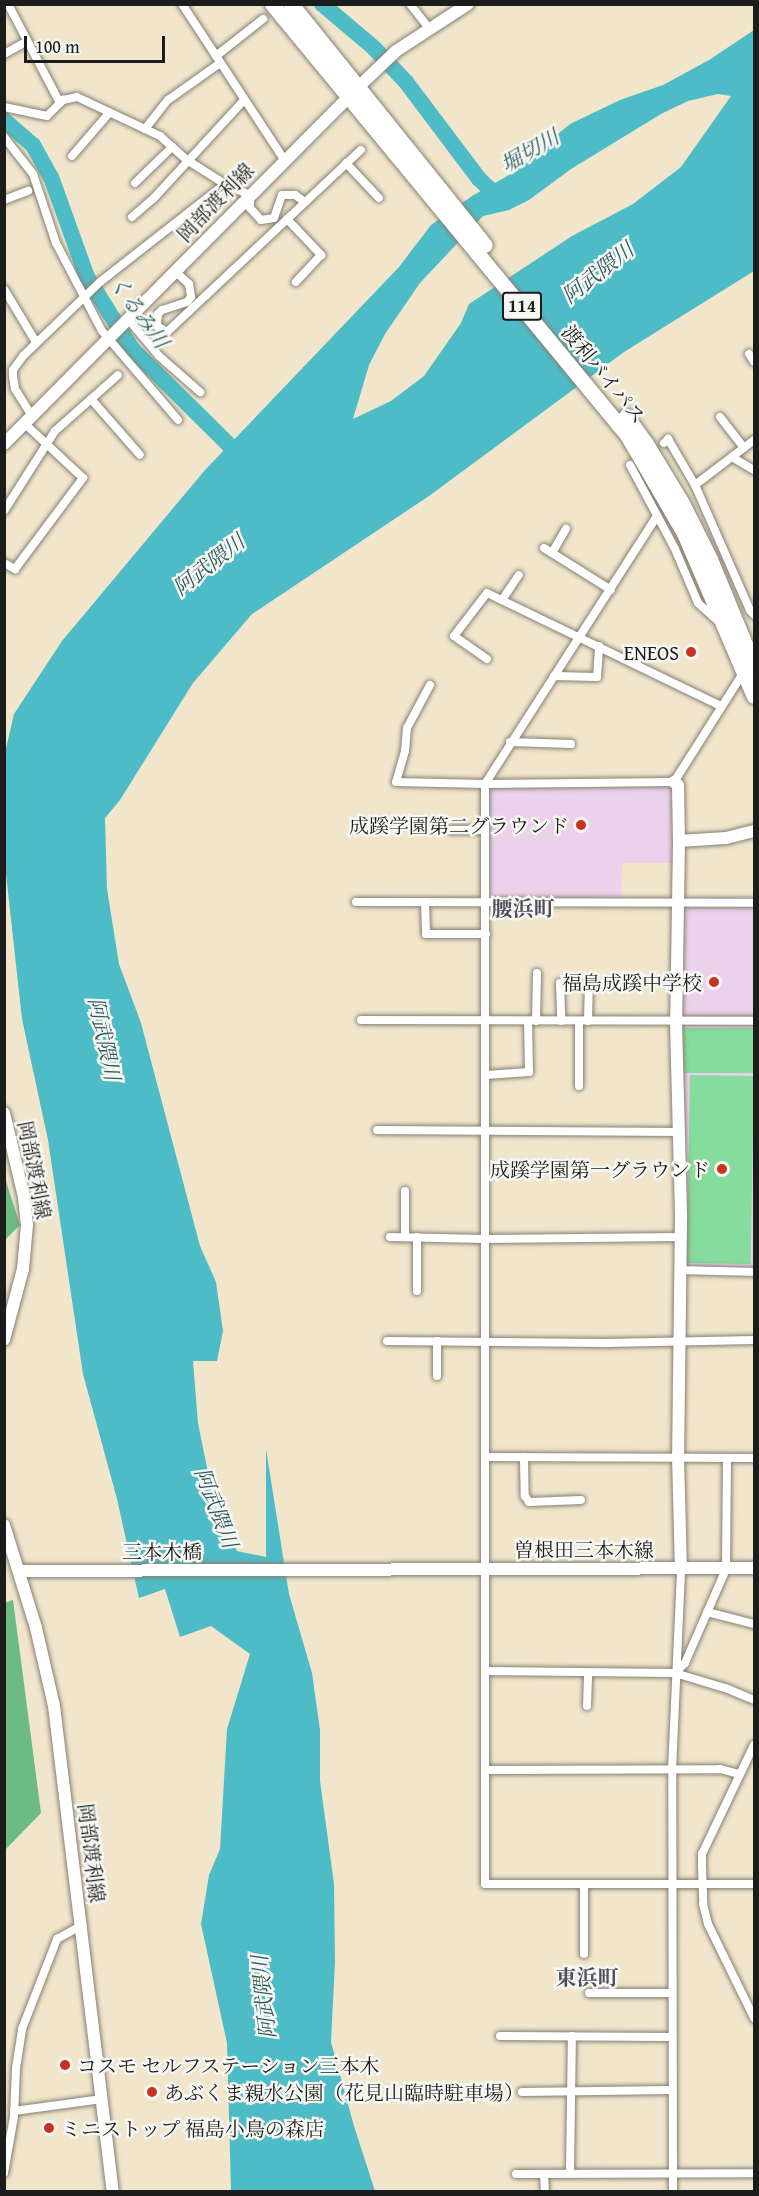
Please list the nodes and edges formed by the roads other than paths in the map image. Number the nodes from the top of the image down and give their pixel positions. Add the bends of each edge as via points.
1 (8, 4) edge
2 (182, 4) edge
3 (272, 4) edge
4 (291, 4) edge
5 (410, 4) edge
6 (468, 4) edge
7 (263, 19) dead end
8 (429, 28) junction
9 (26, 42) junction
10 (4, 54) edge
11 (218, 60) junction
12 (353, 92) junction
13 (244, 100) junction
14 (60, 103) junction
15 (4, 107) edge
16 (109, 113) junction
17 (145, 129) junction
18 (4, 137) edge
19 (172, 147) junction
20 (361, 150) dead end
21 (72, 156) dead end
22 (284, 159) junction
23 (187, 160) junction
24 (346, 163) junction
25 (135, 183) dead end
26 (225, 184) junction
27 (27, 191) dead end
28 (250, 195) junction
29 (379, 198) dead end
30 (4, 200) edge
31 (305, 202) junction
32 (132, 217) dead end
33 (287, 219) junction
34 (175, 271) junction
35 (297, 282) dead end
36 (4, 289) edge
37 (84, 299) junction
38 (127, 320) junction
39 (107, 338) junction
40 (36, 342) junction
41 (118, 375) dead end
42 (200, 392) dead end
43 (91, 399) junction
44 (720, 417) dead end
45 (28, 420) junction
46 (178, 420) dead end
47 (623, 421) junction
48 (754, 440) edge
49 (664, 443) dead end
50 (4, 444) edge
51 (45, 445) junction
52 (744, 448) junction
53 (140, 455) dead end
54 (732, 457) junction
55 (630, 465) dead end
56 (754, 470) edge
57 (694, 485) junction
58 (4, 511) edge
59 (657, 516) junction
60 (566, 529) dead end
61 (4, 563) edge
62 (519, 574) dead end
63 (611, 590) junction
64 (502, 600) junction
65 (754, 615) edge
66 (726, 629) junction
67 (580, 637) junction
68 (598, 646) junction
69 (487, 659) dead end
70 (751, 663) edge
71 (554, 676) junction
72 (430, 685) dead end
73 (754, 696) edge
74 (721, 706) junction
75 (510, 742) junction
76 (571, 744) dead end
77 (674, 782) junction
78 (485, 784) junction
79 (451, 830) dead end
80 (485, 830) junction
81 (754, 831) edge
82 (679, 841) junction
83 (356, 902) dead end
84 (425, 902) junction
85 (486, 902) junction
86 (678, 903) junction
87 (754, 903) edge
88 (486, 934) junction
89 (537, 973) dead end
90 (589, 980) dead end
91 (560, 983) dead end
92 (361, 1020) dead end
93 (487, 1020) junction
94 (532, 1021) junction
95 (561, 1021) junction
96 (584, 1021) junction
97 (754, 1022) edge
98 (676, 1023) junction
99 (486, 1075) junction
100 (579, 1086) dead end
101 (4, 1113) edge
102 (377, 1130) dead end
103 (485, 1130) junction
104 (677, 1132) junction
105 (405, 1191) dead end
106 (405, 1236) junction
107 (390, 1237) dead end
108 (417, 1237) junction
109 (680, 1237) junction
110 (484, 1239) junction
111 (680, 1270) junction
112 (754, 1272) edge
113 (417, 1292) dead end
114 (5, 1334) edge
115 (679, 1340) junction
116 (754, 1340) edge
117 (387, 1341) dead end
118 (437, 1341) junction
119 (484, 1341) junction
120 (437, 1376) dead end
121 (678, 1456) junction
122 (485, 1457) junction
123 (524, 1457) junction
124 (727, 1458) junction
125 (754, 1458) edge
126 (581, 1500) dead end
127 (4, 1525) edge
128 (486, 1568) junction
129 (681, 1568) junction
130 (754, 1568) edge
131 (726, 1569) junction
132 (413, 1570) joint
133 (19, 1571) junction
134 (707, 1612) junction
135 (754, 1624) edge
136 (485, 1671) junction
137 (588, 1673) junction
138 (675, 1673) junction
139 (754, 1700) edge
140 (587, 1706) dead end
141 (754, 1746) edge
142 (485, 1770) junction
143 (672, 1770) junction
144 (740, 1774) junction
145 (672, 1883) junction
146 (584, 1884) junction
147 (703, 1884) junction
148 (754, 1884) edge
149 (82, 1925) junction
150 (584, 1954) dead end
151 (589, 1993) dead end
152 (672, 1993) junction
153 (754, 2018) edge
154 (500, 2036) dead end
155 (572, 2037) junction
156 (672, 2037) junction
157 (571, 2091) junction
158 (672, 2091) junction
159 (522, 2092) dead end
160 (102, 2099) junction
161 (14, 2111) junction
162 (4, 2173) edge
163 (673, 2173) junction
164 (754, 2173) edge
165 (544, 2174) junction
166 (570, 2174) junction
167 (516, 2175) dead end
168 (113, 2192) edge
169 (545, 2192) edge
170 (673, 2192) edge

1 - 9 street
2 - 11 street
3 - 12 highway, 渡利バイパス / 114
4 - 12 highway, 渡利バイパス / 114
5 - 8 street
6 - 8 street, 岡部渡利線
7 - 11 street
8 - 12 street, 岡部渡利線 via 396,51
9 - 10 street
9 - 14 street
11 - 13 street
11 - 17 street via 168,100
12 - 22 street, 岡部渡利線
12 - 47 highway, 渡利バイパス / 114
13 - 22 street
13 - 23 street
14 - 15 street via 43,116
14 - 16 street via 66,98 77,98
16 - 17 street
16 - 21 street
17 - 19 street
18 - 37 street via 33,174 56,243
19 - 23 street
19 - 25 street
20 - 24 street
22 - 28 street, 岡部渡利線
23 - 26 street
23 - 32 street
24 - 29 street
24 - 31 street
26 - 28 street
26 - 37 street via 100,282
27 - 30 street
28 - 31 street via 250,208 261,220 274,218 282,195 295,195
28 - 34 street, 岡部渡利線
31 - 33 street
33 - 34 street via 167,332 157,326 158,314 191,297 189,284
33 - 35 street via 321,255
34 - 38 street, 岡部渡利線
36 - 40 street
37 - 39 street
37 - 40 street
38 - 39 street, 岡部渡利線
38 - 42 street via 159,356
39 - 45 street, 岡部渡利線
39 - 46 street
40 - 45 street via 13,370 15,389
41 - 43 street
43 - 51 street
43 - 53 street
44 - 52 street
45 - 50 street, 岡部渡利線
45 - 51 street
47 - 66 highway, 渡利バイパス / 114 via 670,505
47 - 70 highway, 渡利バイパス / 114 via 645,442 682,503 710,559
48 - 52 street
49 - 57 street via 668,440
51 - 58 street
51 - 61 street via 83,478 15,569
52 - 54 street
54 - 56 street
54 - 57 street
55 - 59 street
57 - 65 street
59 - 63 street
59 - 66 street via 698,603
60 - 63 street via 548,550
62 - 64 street
63 - 67 street
64 - 67 street
64 - 69 street via 487,593 454,636
66 - 70 highway, 渡利バイパス / 114
67 - 68 street
67 - 71 street
68 - 71 street via 597,677
68 - 74 street
70 - 73 highway, 渡利バイパス / 114
70 - 74 street
71 - 75 street
72 - 78 street via 407,728 396,783
74 - 77 street
75 - 76 street
75 - 78 street
77 - 78 street
77 - 82 street via 678,785
78 - 80 street
79 - 80 street
80 - 85 street
81 - 82 street via 726,838
82 - 86 street
83 - 84 street
84 - 85 street
84 - 88 street via 426,934
85 - 86 street
85 - 88 street
86 - 87 street
86 - 98 street
88 - 93 street
89 - 94 street
90 - 96 street
91 - 95 street
92 - 93 street
93 - 94 street
93 - 99 street
94 - 95 street
94 - 99 street via 529,1072
95 - 96 street
96 - 98 street
96 - 100 street
97 - 98 street
98 - 104 street
99 - 103 street
101 - 114 street, 岡部渡利線 via 27,1225 23,1269
102 - 103 street
103 - 104 street
103 - 110 street
104 - 109 street
105 - 106 street
106 - 107 street
106 - 108 street
108 - 110 street
108 - 113 street
109 - 110 street
109 - 111 street
110 - 119 street
111 - 112 street
111 - 115 street
115 - 116 street
115 - 119 street
115 - 121 street
117 - 118 street
118 - 119 street
118 - 120 street
119 - 122 street
121 - 123 street
121 - 124 street
121 - 129 street
122 - 123 street
122 - 128 street
123 - 126 street via 525,1496 529,1502
124 - 125 street
124 - 131 street
127 - 133 street, 岡部渡利線
128 - 129 street, 曽根田三本木線
128 - 132 street, 曽根田三本木線
128 - 136 street
129 - 131 street, 曽根田三本木線
129 - 138 street
130 - 131 street, 曽根田三本木線
131 - 134 street
132 - 133 street, 三本木橋
133 - 149 street, 岡部渡利線 via 54,1706
134 - 135 street
134 - 138 street via 685,1663
136 - 137 street
136 - 142 street
137 - 138 street
137 - 140 street
138 - 139 street
138 - 143 street
141 - 144 street
142 - 143 street
142 - 146 street via 485,1884
143 - 144 street via 720,1769
143 - 145 street
144 - 147 street via 702,1854
145 - 146 street
145 - 147 street
145 - 152 street
146 - 150 street
147 - 148 street
147 - 153 street via 708,1924
149 - 160 street, 岡部渡利線
149 - 161 street via 57,1939 36,1987 22,2029
151 - 152 street
152 - 156 street
154 - 155 street
155 - 156 street
155 - 157 street
156 - 158 street
157 - 158 street
157 - 159 street
157 - 166 street
158 - 163 street
160 - 161 street
160 - 168 street, 岡部渡利線
161 - 162 street
163 - 164 street
163 - 166 street
163 - 170 street
165 - 166 street
165 - 167 street
165 - 169 street

